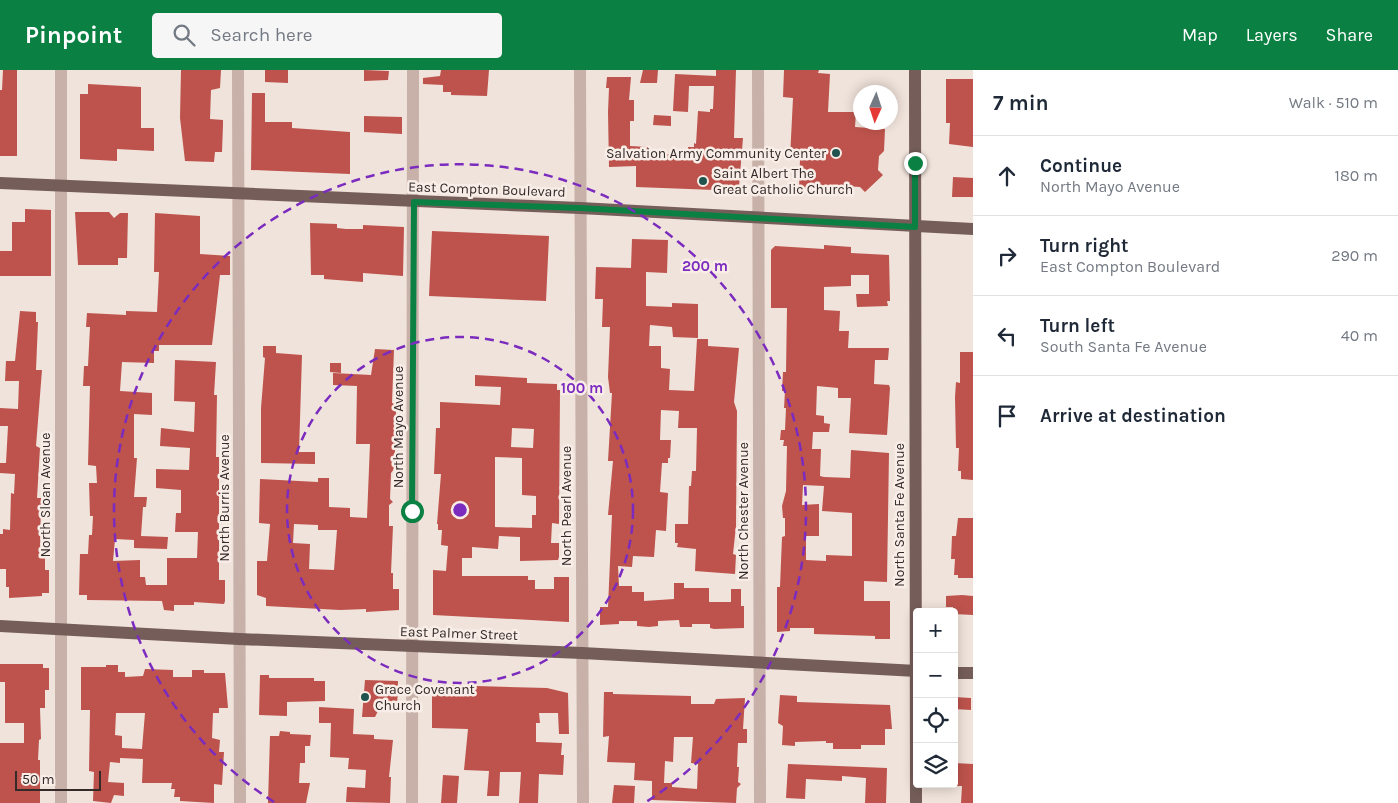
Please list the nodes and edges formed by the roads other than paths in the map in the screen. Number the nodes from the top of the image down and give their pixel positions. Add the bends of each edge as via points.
1 (61, 70) edge
2 (238, 70) edge
3 (413, 70) edge
4 (580, 70) edge
5 (758, 70) edge
6 (915, 70) edge
7 (0, 182) edge
8 (61, 186) junction
9 (238, 193) junction
10 (414, 202) junction
11 (580, 208) junction
12 (757, 219) junction
13 (915, 227) junction
14 (973, 229) edge
15 (0, 626) edge
16 (60, 629) junction
17 (239, 639) junction
18 (412, 646) junction
19 (582, 652) junction
20 (916, 653) edge
21 (759, 662) junction
22 (913, 671) edge
23 (958, 673) edge
24 (973, 673) edge
25 (916, 698) edge
26 (61, 803) edge
27 (240, 803) edge
28 (412, 803) edge
29 (583, 803) edge
30 (760, 803) edge
31 (916, 803) edge

1 - 8 street, North Sloan Avenue
2 - 9 street, North Burris Avenue
3 - 10 street, North Mayo Avenue
4 - 11 street, North Pearl Avenue
5 - 12 street, North Chester Avenue
6 - 13 main road, North Santa Fe Avenue
7 - 8 main road, East Compton Boulevard
8 - 9 main road, East Compton Boulevard
8 - 16 street, North Sloan Avenue
9 - 10 main road, East Compton Boulevard
9 - 17 street, North Burris Avenue
10 - 11 main road, East Compton Boulevard
10 - 18 street, North Mayo Avenue
11 - 12 main road, East Compton Boulevard
11 - 19 street, North Pearl Avenue
12 - 13 main road, East Compton Boulevard
12 - 21 street, North Chester Avenue
13 - 14 main road, East Compton Boulevard
13 - 20 main road, North Santa Fe Avenue
15 - 16 main road, East Palmer Street
16 - 17 main road, East Palmer Street
16 - 26 street, North Sloan Avenue
17 - 18 main road, East Palmer Street
17 - 27 street, North Burris Avenue
18 - 19 main road, East Palmer Street
18 - 28 street, North Mayo Avenue
19 - 21 main road, East Palmer Street
19 - 29 street, North Pearl Avenue
21 - 22 main road, East Palmer Street
21 - 30 street, North Chester Avenue
23 - 24 main road
25 - 31 main road, North Santa Fe Avenue

